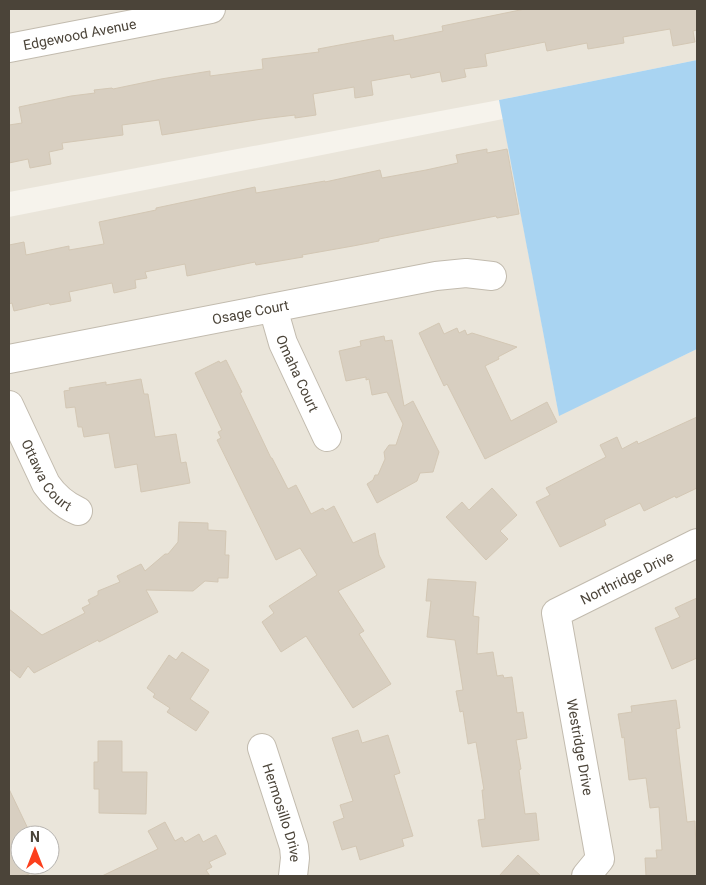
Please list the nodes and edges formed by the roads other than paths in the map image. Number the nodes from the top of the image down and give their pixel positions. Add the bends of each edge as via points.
1 (211, 9) edge
2 (9, 48) edge
3 (492, 276) dead end
4 (273, 308) junction
5 (9, 359) edge
6 (9, 405) edge
7 (326, 437) dead end
8 (78, 511) dead end
9 (697, 543) edge
10 (556, 613) joint
11 (262, 748) dead end
12 (293, 876) edge
13 (586, 876) edge

1 - 2 street, Edgewood Avenue
3 - 4 street, Osage Court via 466,273 436,276
4 - 5 street, Osage Court
4 - 7 street, Omaha Court via 283,343
6 - 8 street, Ottawa Court via 46,484 61,502
9 - 10 street, Northridge Drive
10 - 13 street, Westridge Drive via 600,859
11 - 12 street, Hermosillo Drive via 294,847

